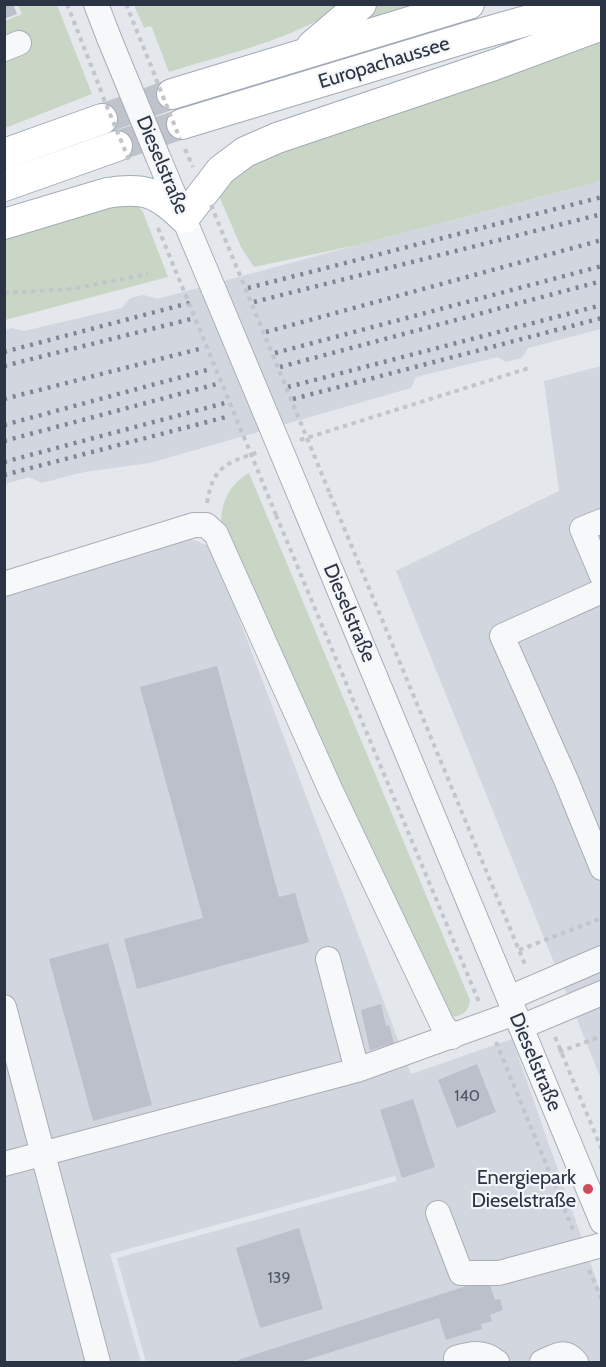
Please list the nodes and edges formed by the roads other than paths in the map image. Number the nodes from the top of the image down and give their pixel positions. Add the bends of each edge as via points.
1 (96, 4) edge
2 (362, 4) edge
3 (469, 4) edge
4 (586, 4) edge
5 (602, 25) edge
6 (300, 55) junction
7 (172, 94) tunnel mouth
8 (102, 119) tunnel mouth
9 (181, 132) tunnel mouth
10 (123, 153) tunnel mouth
11 (4, 154) edge
12 (4, 186) edge
13 (171, 223) junction
14 (4, 224) edge
15 (602, 521) edge
16 (602, 576) edge
17 (4, 584) edge
18 (602, 591) edge
19 (602, 868) edge
20 (602, 958) edge
21 (328, 959) dead end
22 (602, 993) edge
23 (4, 1007) edge
24 (515, 1013) junction
25 (452, 1037) junction
26 (357, 1070) junction
27 (43, 1153) junction
28 (4, 1164) edge
29 (438, 1213) dead end
30 (602, 1222) edge
31 (602, 1245) edge
32 (456, 1358) dead end
33 (98, 1362) edge
34 (497, 1362) edge
35 (542, 1362) edge
36 (576, 1362) edge

1 - 13 street, Dieselstraße, bridge via 158,157
2 - 6 main road
3 - 6 main road, Europachaussee
4 - 9 main road, Europachaussee via 470,37
5 - 13 main road via 245,152 221,170
6 - 7 main road, Europachaussee
8 - 11 main road
10 - 12 main road
13 - 14 main road via 168,202 142,191 123,190
13 - 24 street, Dieselstraße, bridge via 303,503
15 - 16 street via 582,529
17 - 25 street via 194,525 206,525 216,534 331,791 442,1024
18 - 19 street via 502,636
20 - 24 street via 534,988
21 - 26 street
22 - 24 street via 546,1017
23 - 27 street
24 - 25 street
24 - 30 street, Dieselstraße
25 - 26 street
26 - 27 street
27 - 28 street
27 - 33 street
29 - 31 street via 461,1273 499,1274
32 - 34 street via 479,1353
35 - 36 street via 567,1354

